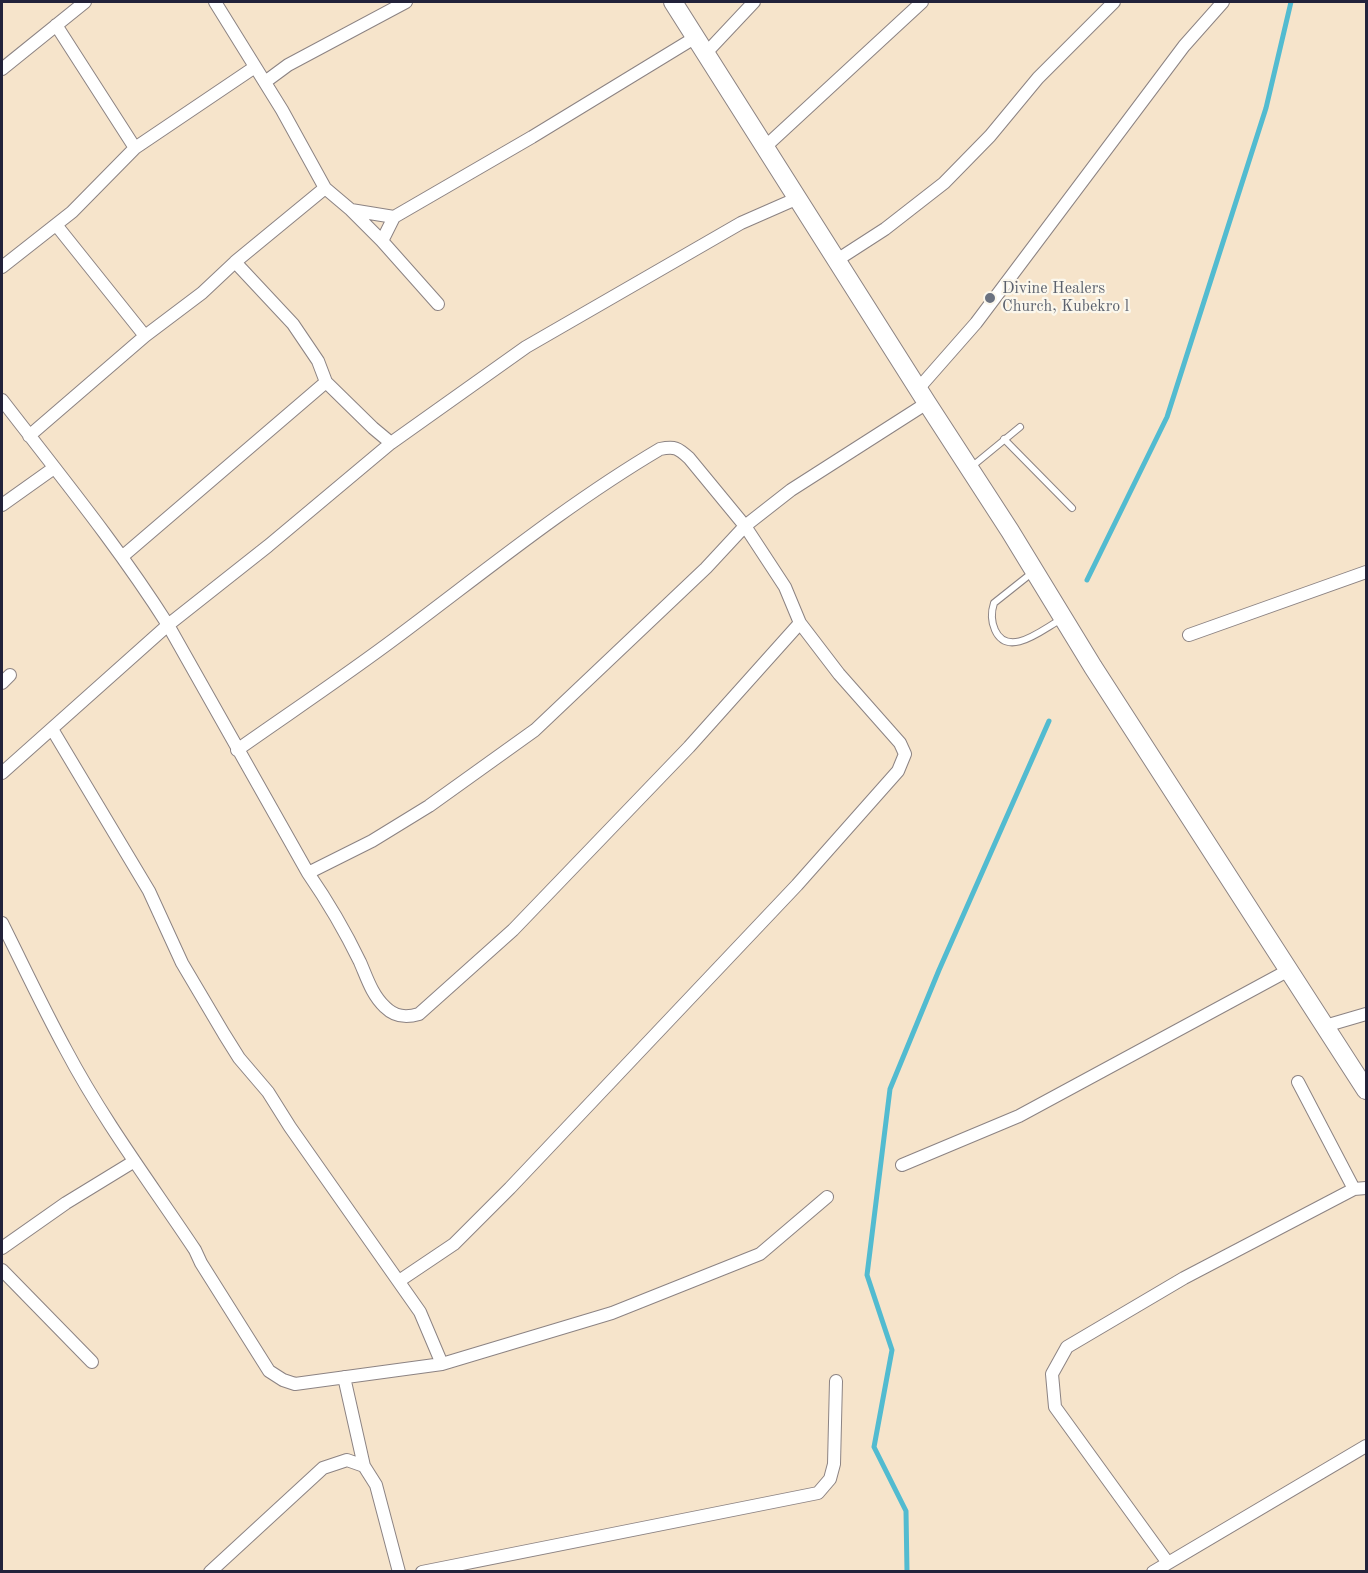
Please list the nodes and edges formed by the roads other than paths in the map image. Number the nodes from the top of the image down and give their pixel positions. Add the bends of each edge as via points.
1 (85, 2) edge
2 (214, 2) edge
3 (406, 2) edge
4 (673, 2) edge
5 (754, 2) edge
6 (922, 2) edge
7 (1114, 2) edge
8 (1223, 2) edge
9 (56, 25) junction
10 (696, 37) junction
11 (706, 53) junction
12 (255, 68) junction
13 (2, 69) edge
14 (265, 82) junction
15 (765, 147) junction
16 (135, 148) junction
17 (325, 188) junction
18 (798, 198) junction
19 (351, 210) junction
20 (394, 217) junction
21 (57, 226) junction
22 (382, 241) junction
23 (837, 260) junction
24 (235, 262) junction
25 (2, 267) edge
26 (438, 304) dead end
27 (145, 336) junction
28 (326, 382) junction
29 (922, 396) junction
30 (2, 400) edge
31 (1020, 427) dead end
32 (29, 436) junction
33 (1004, 439) junction
34 (391, 443) junction
35 (54, 468) junction
36 (969, 468) junction
37 (2, 506) edge
38 (1072, 508) dead end
39 (745, 526) junction
40 (123, 556) junction
41 (1035, 571) junction
42 (1366, 572) edge
43 (1064, 618) junction
44 (800, 623) junction
45 (168, 625) junction
46 (1189, 635) dead end
47 (52, 729) junction
48 (237, 750) junction
49 (2, 773) edge
50 (308, 873) junction
51 (2, 923) edge
52 (1289, 970) junction
53 (1366, 1014) edge
54 (1325, 1026) junction
55 (1298, 1082) dead end
56 (1366, 1090) edge
57 (133, 1162) junction
58 (902, 1165) dead end
59 (1360, 1188) edge
60 (828, 1197) dead end
61 (2, 1248) edge
62 (2, 1270) edge
63 (399, 1281) junction
64 (92, 1362) dead end
65 (442, 1364) junction
66 (344, 1377) junction
67 (836, 1381) dead end
68 (1366, 1446) edge
69 (364, 1466) junction
70 (1168, 1563) junction
71 (210, 1572) edge
72 (399, 1572) edge
73 (422, 1572) edge
74 (1153, 1572) edge

1 - 9 street
2 - 12 street
3 - 14 street via 288,65
4 - 10 main road
5 - 11 street
6 - 15 street
7 - 23 street via 1038,78 944,183
8 - 29 street via 1184,46
9 - 13 street
9 - 16 street
10 - 11 main road
10 - 20 street
11 - 15 main road
12 - 14 street
12 - 16 street
14 - 17 street
15 - 18 main road
16 - 21 street
17 - 19 street
17 - 24 street
18 - 23 main road
18 - 34 street via 741,223 526,347
19 - 20 street
19 - 22 street
20 - 22 street
21 - 25 street
21 - 27 street
22 - 26 street
23 - 29 main road
24 - 27 street
24 - 28 street via 293,324 318,361
27 - 32 street
28 - 34 street
28 - 40 street
29 - 36 main road
29 - 39 street
30 - 32 street
31 - 33 lane
32 - 35 street
33 - 36 lane
33 - 38 lane
34 - 45 street
35 - 37 street
35 - 40 street
36 - 41 main road
39 - 44 street via 785,587
39 - 48 street via 678,448 660,449 552,520 395,639
39 - 50 street via 535,730 429,806 372,841
40 - 45 street
41 - 43 main road
41 - 43 lane via 994,603 992,620 996,632 1012,644
42 - 46 street
43 - 52 main road
44 - 50 street via 689,747 513,930 419,1014 398,1016 384,1007 330,904
44 - 63 street via 900,743 904,753 898,771 797,885 502,1196 454,1244
45 - 47 street
45 - 48 street
47 - 49 street
47 - 63 street via 149,891 182,963 239,1058 268,1092
48 - 50 street
51 - 57 street via 66,1050
52 - 54 main road
52 - 58 street via 1019,1116
53 - 54 street
54 - 56 main road
55 - 59 street
57 - 61 street
57 - 66 street via 195,1250 269,1371 295,1384
59 - 70 street via 1184,1278 1067,1347 1052,1374 1055,1407
60 - 65 street via 760,1254 612,1313
62 - 64 street
63 - 65 street via 420,1312
65 - 66 street
66 - 69 street
67 - 73 street via 834,1464 831,1479 818,1493
68 - 70 street
69 - 71 street via 347,1460 323,1468
69 - 72 street via 376,1485
70 - 74 street

